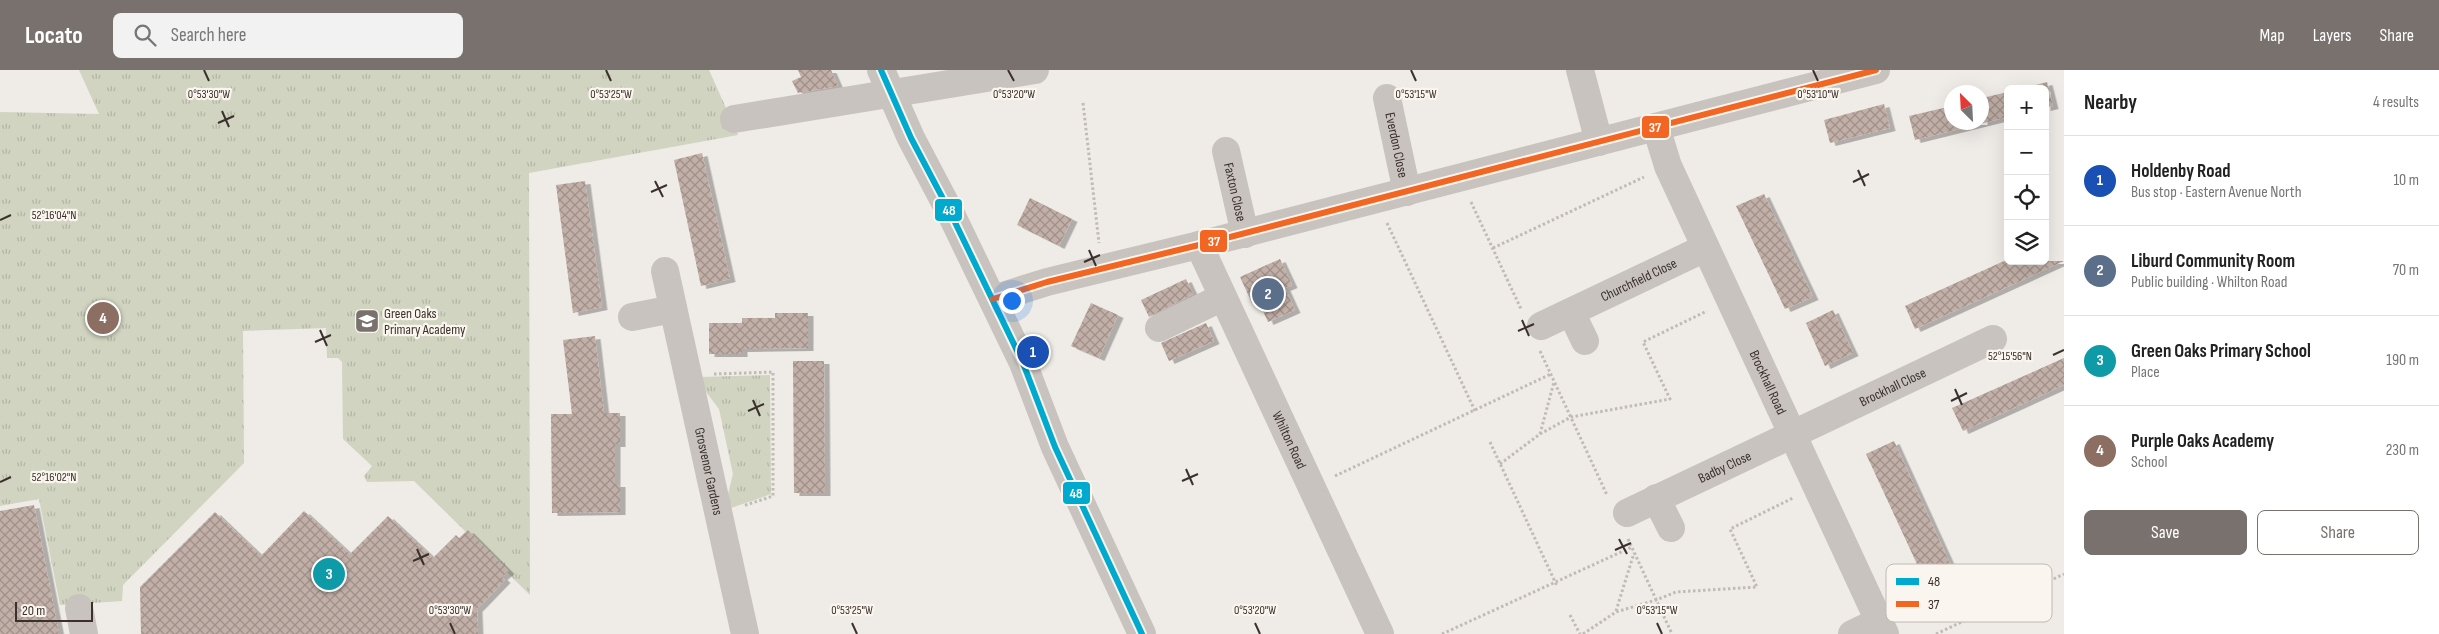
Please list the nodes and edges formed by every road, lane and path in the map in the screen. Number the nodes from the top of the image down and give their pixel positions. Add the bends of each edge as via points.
1 (1035, 70) edge
2 (1580, 70) edge
3 (1876, 70) edge
4 (886, 82) edge
5 (1387, 98) dead end
6 (1083, 103) dead end
7 (734, 119) dead end
8 (1656, 127) junction
9 (1599, 142) junction
10 (1226, 151) dead end
11 (1668, 166) junction
12 (1460, 178) junction
13 (1407, 192) junction
14 (1376, 200) junction
15 (1245, 234) junction
16 (1199, 245) junction
17 (1493, 248) junction
18 (1705, 248) junction
19 (1103, 268) junction
20 (665, 271) dead end
21 (1223, 297) junction
22 (993, 300) junction
23 (1731, 300) junction
24 (673, 309) junction
25 (1571, 312) junction
26 (632, 317) dead end
27 (1159, 328) dead end
28 (1534, 329) junction
29 (1993, 338) dead end
30 (1585, 341) dead end
31 (687, 374) junction
32 (1551, 374) junction
33 (1554, 381) junction
34 (1475, 411) junction
35 (1571, 417) junction
36 (1540, 434) junction
37 (1791, 434) junction
38 (1490, 442) dead end
39 (1500, 464) junction
40 (1312, 487) junction
41 (1816, 487) junction
42 (1656, 498) junction
43 (718, 514) junction
44 (1620, 514) junction
45 (1671, 528) dead end
46 (1632, 547) junction
47 (1634, 552) junction
48 (2064, 574) edge
49 (2052, 580) edge
50 (1556, 584) junction
51 (1656, 600) junction
52 (1616, 612) junction
53 (1570, 615) dead end
54 (1962, 622) edge
55 (1882, 628) edge
56 (745, 634) edge
57 (1142, 634) edge
58 (1380, 634) edge
59 (1442, 634) edge
60 (1582, 634) edge
61 (1672, 634) edge
62 (1852, 634) edge
63 (1936, 634) edge

1 - 4 street
2 - 9 street
3 - 8 street
4 - 7 street
4 - 22 street
5 - 13 street, Everdon Close
6 - 19 path
8 - 9 street
8 - 11 street, Brockhall Road
9 - 12 street
10 - 15 street, Faxton Close
11 - 17 path
11 - 18 street, Brockhall Road
12 - 13 street
12 - 17 path
13 - 14 street
14 - 15 street
14 - 34 path
15 - 16 street
16 - 19 street
16 - 21 street, Whilton Road
17 - 28 path
18 - 23 street, Brockhall Road
18 - 25 street, Churchfield Close
19 - 22 street via 1023,288
20 - 24 street, Grosvenor Gardens
21 - 27 street
21 - 40 street, Whilton Road
22 - 57 street via 1023,363 1055,448
23 - 35 path via 1643,342 1670,399
23 - 37 street, Brockhall Road
24 - 26 street
24 - 31 street, Grosvenor Gardens
25 - 28 street, Churchfield Close
25 - 30 street
28 - 32 path
29 - 37 street, Brockhall Close
31 - 43 street, Grosvenor Gardens
31 - 43 path via 773,372 773,496
32 - 33 path
32 - 34 path
33 - 35 path
33 - 36 path
34 - 40 path
35 - 36 path
35 - 44 path
36 - 39 path
37 - 41 street, Brockhall Road
37 - 42 street, Badby Close
38 - 39 path
39 - 50 path
40 - 58 street, Whilton Road
41 - 51 path via 1730,529 1757,587 1676,592
41 - 55 street, Brockhall Road
42 - 44 street, Badby Close
42 - 45 street
43 - 56 street, Grosvenor Gardens
44 - 46 path
46 - 47 path
46 - 50 path
47 - 51 path
47 - 52 path
48 - 49 path
50 - 59 path
51 - 52 path
51 - 61 path
52 - 60 path
53 - 60 path
54 - 63 path
55 - 62 street

